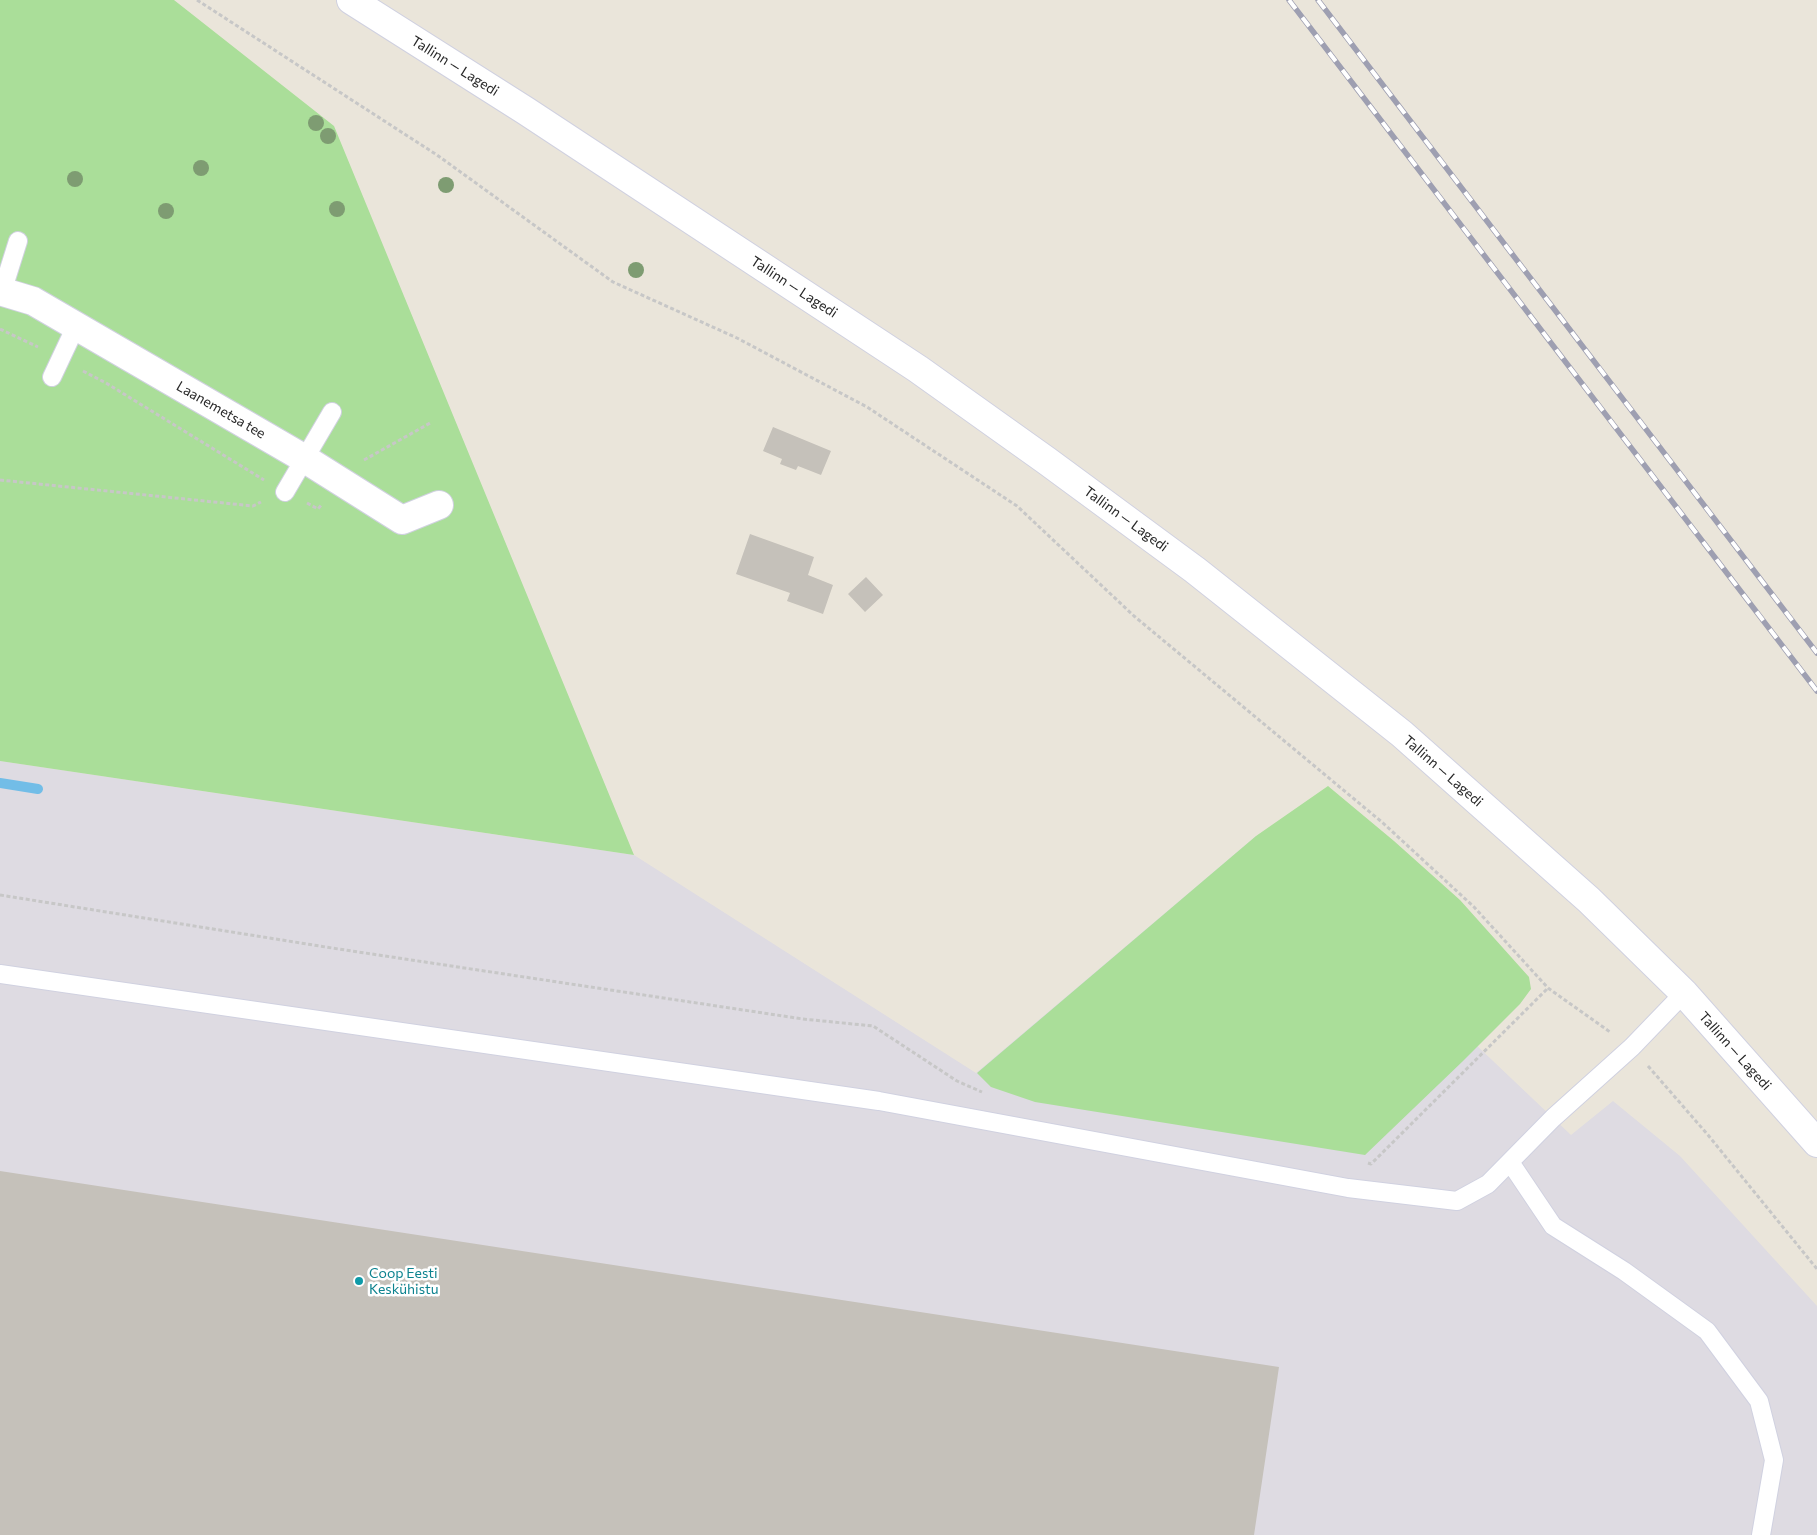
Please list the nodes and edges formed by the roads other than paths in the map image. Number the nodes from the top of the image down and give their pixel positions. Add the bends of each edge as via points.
1 (351, 0) edge
2 (18, 241) dead end
3 (1, 291) edge
4 (76, 326) junction
5 (52, 377) dead end
6 (332, 412) dead end
7 (305, 459) junction
8 (285, 492) road end
9 (439, 506) dead end
10 (0, 974) edge
11 (1684, 994) junction
12 (1817, 1143) edge
13 (1510, 1162) junction
14 (1761, 1535) edge

1 - 11 street, Tallinn — Lagedi via 918,369 1195,570 1402,734 1589,900
2 - 3 lane
3 - 4 street, Laanemetsa tee via 33,301
4 - 5 lane
4 - 7 street, Laanemetsa tee
6 - 7 lane
7 - 8 lane
7 - 9 street, Laanemetsa tee via 402,520
10 - 13 lane via 879,1101 1348,1188 1457,1201 1488,1184
11 - 12 street, Tallinn — Lagedi
11 - 13 lane
13 - 14 lane via 1553,1226 1624,1271 1707,1332 1759,1401 1774,1460

